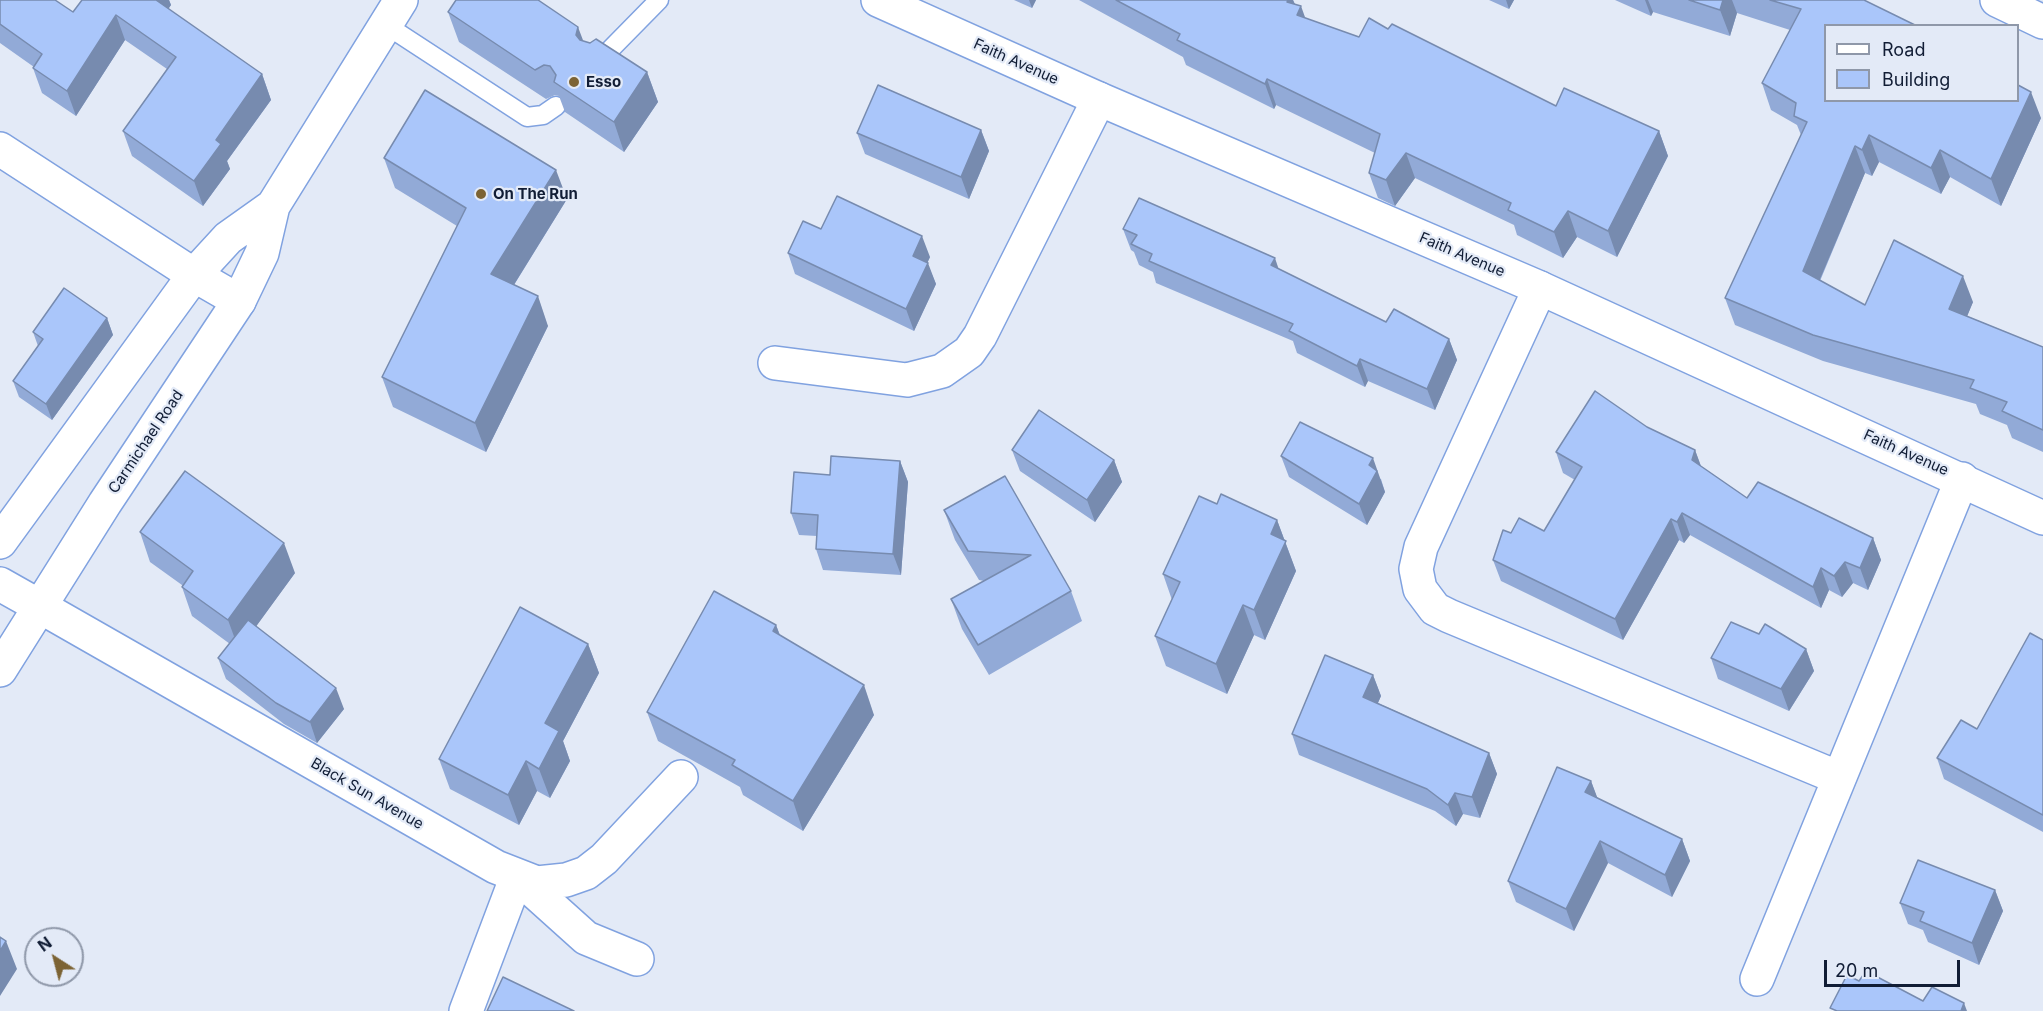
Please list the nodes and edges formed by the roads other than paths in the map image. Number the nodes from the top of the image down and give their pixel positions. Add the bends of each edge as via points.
1 (659, 0) edge
2 (878, 0) edge
3 (1997, 0) edge
4 (393, 12) edge
5 (2043, 22) edge
6 (598, 62) edge
7 (1099, 99) junction
8 (556, 106) edge
9 (0, 149) edge
10 (273, 206) junction
11 (194, 275) junction
12 (1539, 288) junction
13 (239, 301) junction
14 (775, 363) dead end
15 (1962, 479) junction
16 (2043, 518) edge
17 (0, 542) edge
18 (0, 584) edge
19 (39, 606) junction
20 (0, 670) edge
21 (681, 777) dead end
22 (1839, 778) junction
23 (517, 876) junction
24 (637, 959) dead end
25 (1757, 979) dead end
26 (466, 1011) edge

1 - 6 lane
2 - 7 street, Faith Avenue
3 - 5 street
4 - 8 lane via 527,117 543,115
4 - 10 street, Carmichael Road
7 - 12 street, Faith Avenue
7 - 14 street via 980,336 962,357 932,375 907,380
9 - 11 street
10 - 11 street, Carmichael Road via 228,238
10 - 13 street, Carmichael Road via 262,253
11 - 13 street
11 - 17 street, Carmichael Road
12 - 15 street, Faith Avenue
12 - 22 street via 1421,547 1416,569 1420,589 1436,609 1449,616
13 - 19 street, Carmichael Road
15 - 16 street, Faith Avenue
15 - 22 street
18 - 19 street, Black Sun Avenue
19 - 20 street, Carmichael Road
19 - 23 street, Black Sun Avenue via 486,862
21 - 23 street, Black Sun Avenue via 586,873 537,883
22 - 25 street
23 - 24 street via 585,938
23 - 26 street

